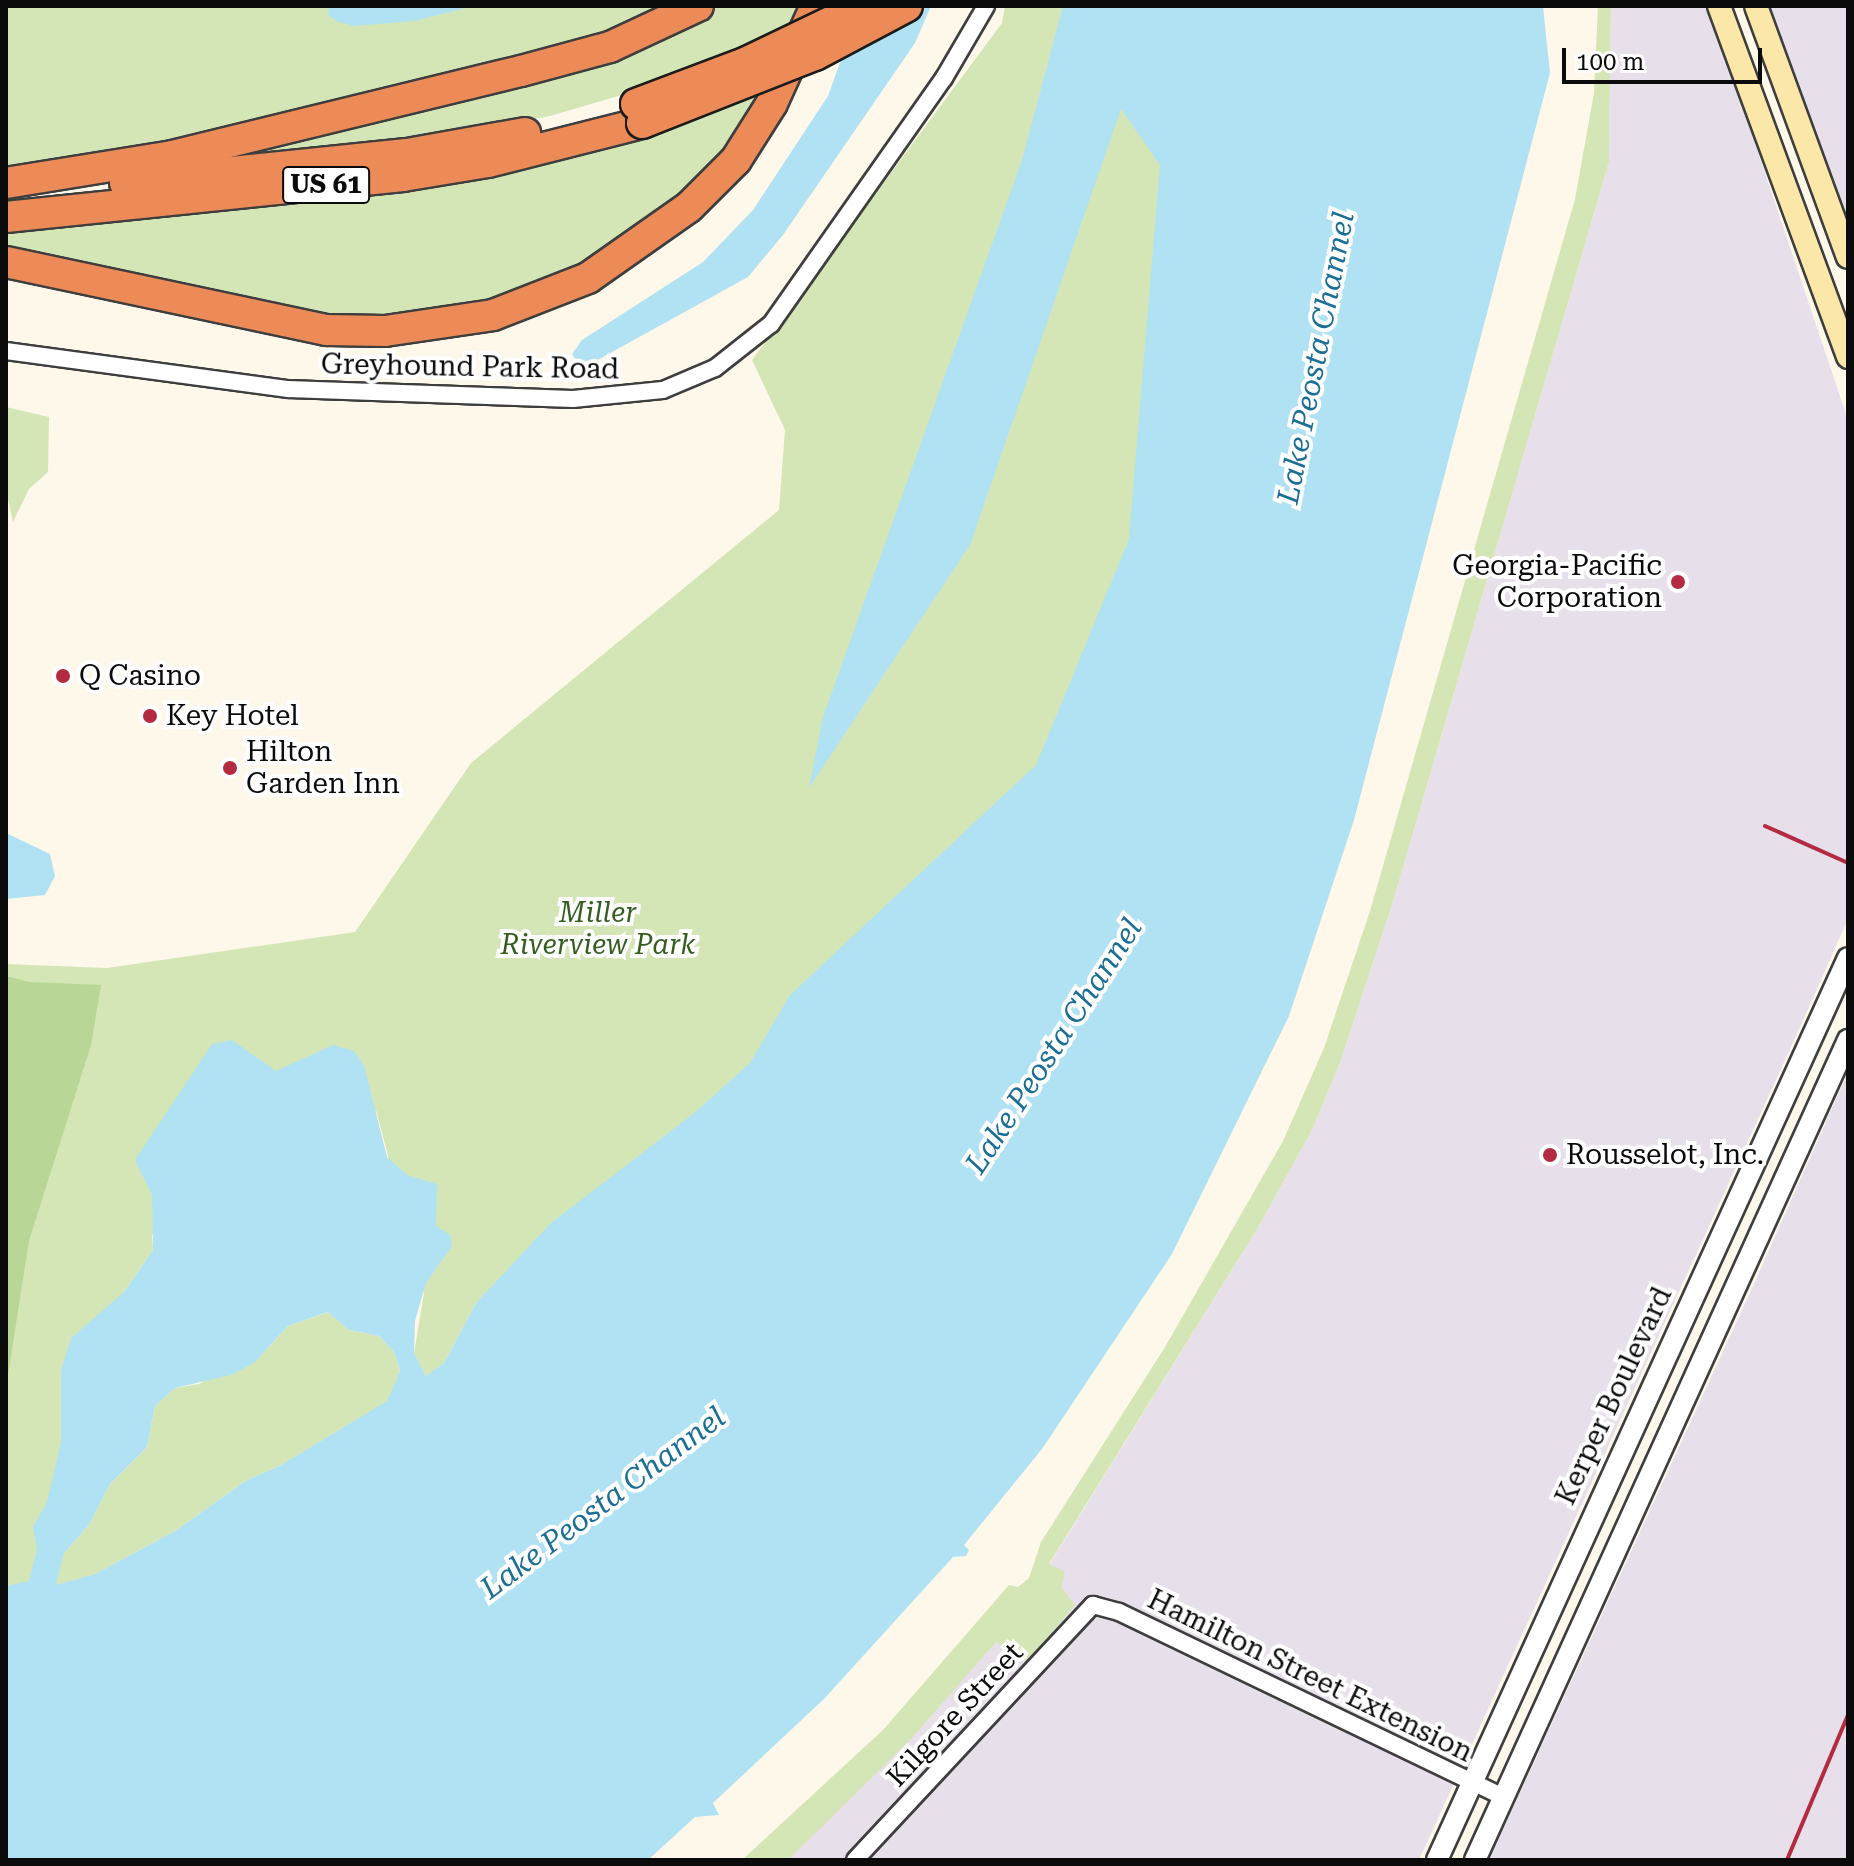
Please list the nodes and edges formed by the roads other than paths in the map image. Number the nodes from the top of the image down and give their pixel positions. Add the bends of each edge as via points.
1 (698, 6) edge
2 (816, 6) edge
3 (864, 6) edge
4 (907, 6) edge
5 (986, 6) edge
6 (1719, 6) edge
7 (1756, 6) edge
8 (639, 114) junction
9 (6, 183) edge
10 (6, 194) edge
11 (6, 217) edge
12 (1848, 257) edge
13 (6, 262) edge
14 (6, 351) edge
15 (1848, 357) edge
16 (1848, 958) edge
17 (1848, 1040) edge
18 (1093, 1605) joint
19 (1472, 1782) junction
20 (1504, 1797) junction
21 (856, 1860) edge
22 (1437, 1860) edge
23 (1475, 1860) edge

1 - 9 highway via 610,47 521,71 172,156
2 - 13 highway via 758,126 736,160 689,207 588,278 493,315 385,331 327,330
3 - 8 highway, US 61, bridge
4 - 8 highway, US 61, bridge via 815,55
5 - 14 street, Greyhound Park Road via 944,78 771,324 715,368 663,390 573,399 288,389
6 - 15 main road
7 - 12 main road
8 - 10 highway, US 61 via 407,154
8 - 11 highway, US 61 via 501,159 403,176
16 - 19 street, Kerper Boulevard
17 - 20 street
18 - 19 street, Hamilton Street Extension via 1119,1612
18 - 21 street, Kilgore Street
19 - 20 street, Hamilton Street Extension
19 - 22 street, Kerper Boulevard
20 - 23 street

